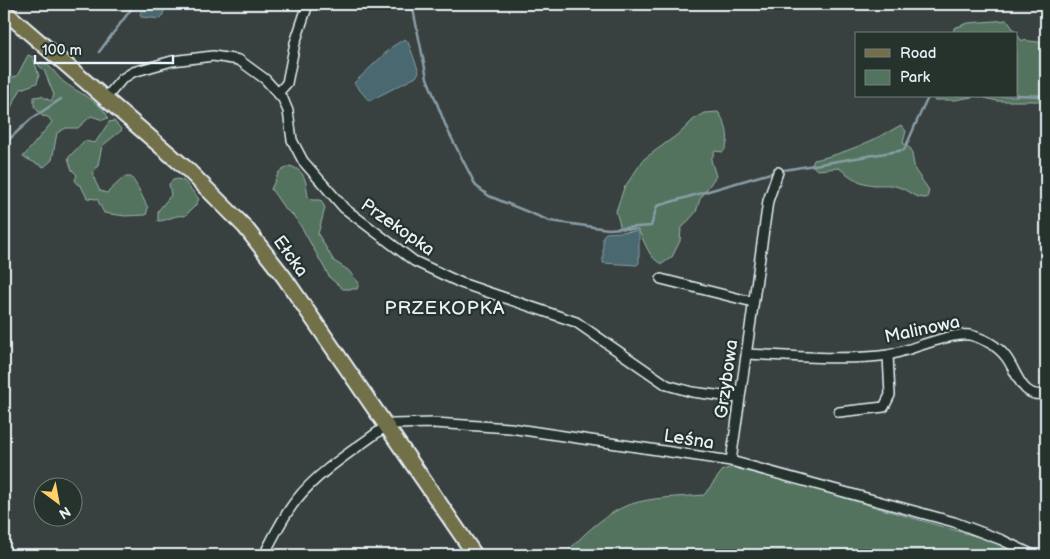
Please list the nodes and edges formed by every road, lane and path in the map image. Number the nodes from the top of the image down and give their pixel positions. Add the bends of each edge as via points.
1 (308, 4) edge
2 (4, 11) edge
3 (278, 93) junction
4 (105, 99) junction
5 (778, 172) dead end
6 (661, 278) dead end
7 (753, 302) junction
8 (747, 354) junction
9 (888, 355) junction
10 (1046, 394) edge
11 (739, 398) junction
12 (839, 412) dead end
13 (386, 426) junction
14 (731, 461) junction
15 (264, 555) edge
16 (475, 555) edge
17 (1032, 555) edge

1 - 3 street via 295,43 287,83
2 - 4 main road, Ełcka
3 - 4 street, Przekopka via 239,60 197,57 133,72 122,79
3 - 11 street, Przekopka via 288,111 292,140 303,161 344,208 414,261 461,283 576,322 667,385
4 - 13 main road, Ełcka via 188,170 251,233
5 - 7 street, Grzybowa via 768,202
6 - 7 street
7 - 8 street, Grzybowa
8 - 9 street, Malinowa
8 - 11 street, Grzybowa
9 - 10 street, Malinowa via 954,336 971,335 998,349 1029,393
9 - 12 street via 890,396 884,407
11 - 14 street, Grzybowa
13 - 14 street, Leśna via 434,423 510,428
13 - 15 street via 304,491 287,512
13 - 16 main road, Ełcka
14 - 17 street, Leśna via 979,531

